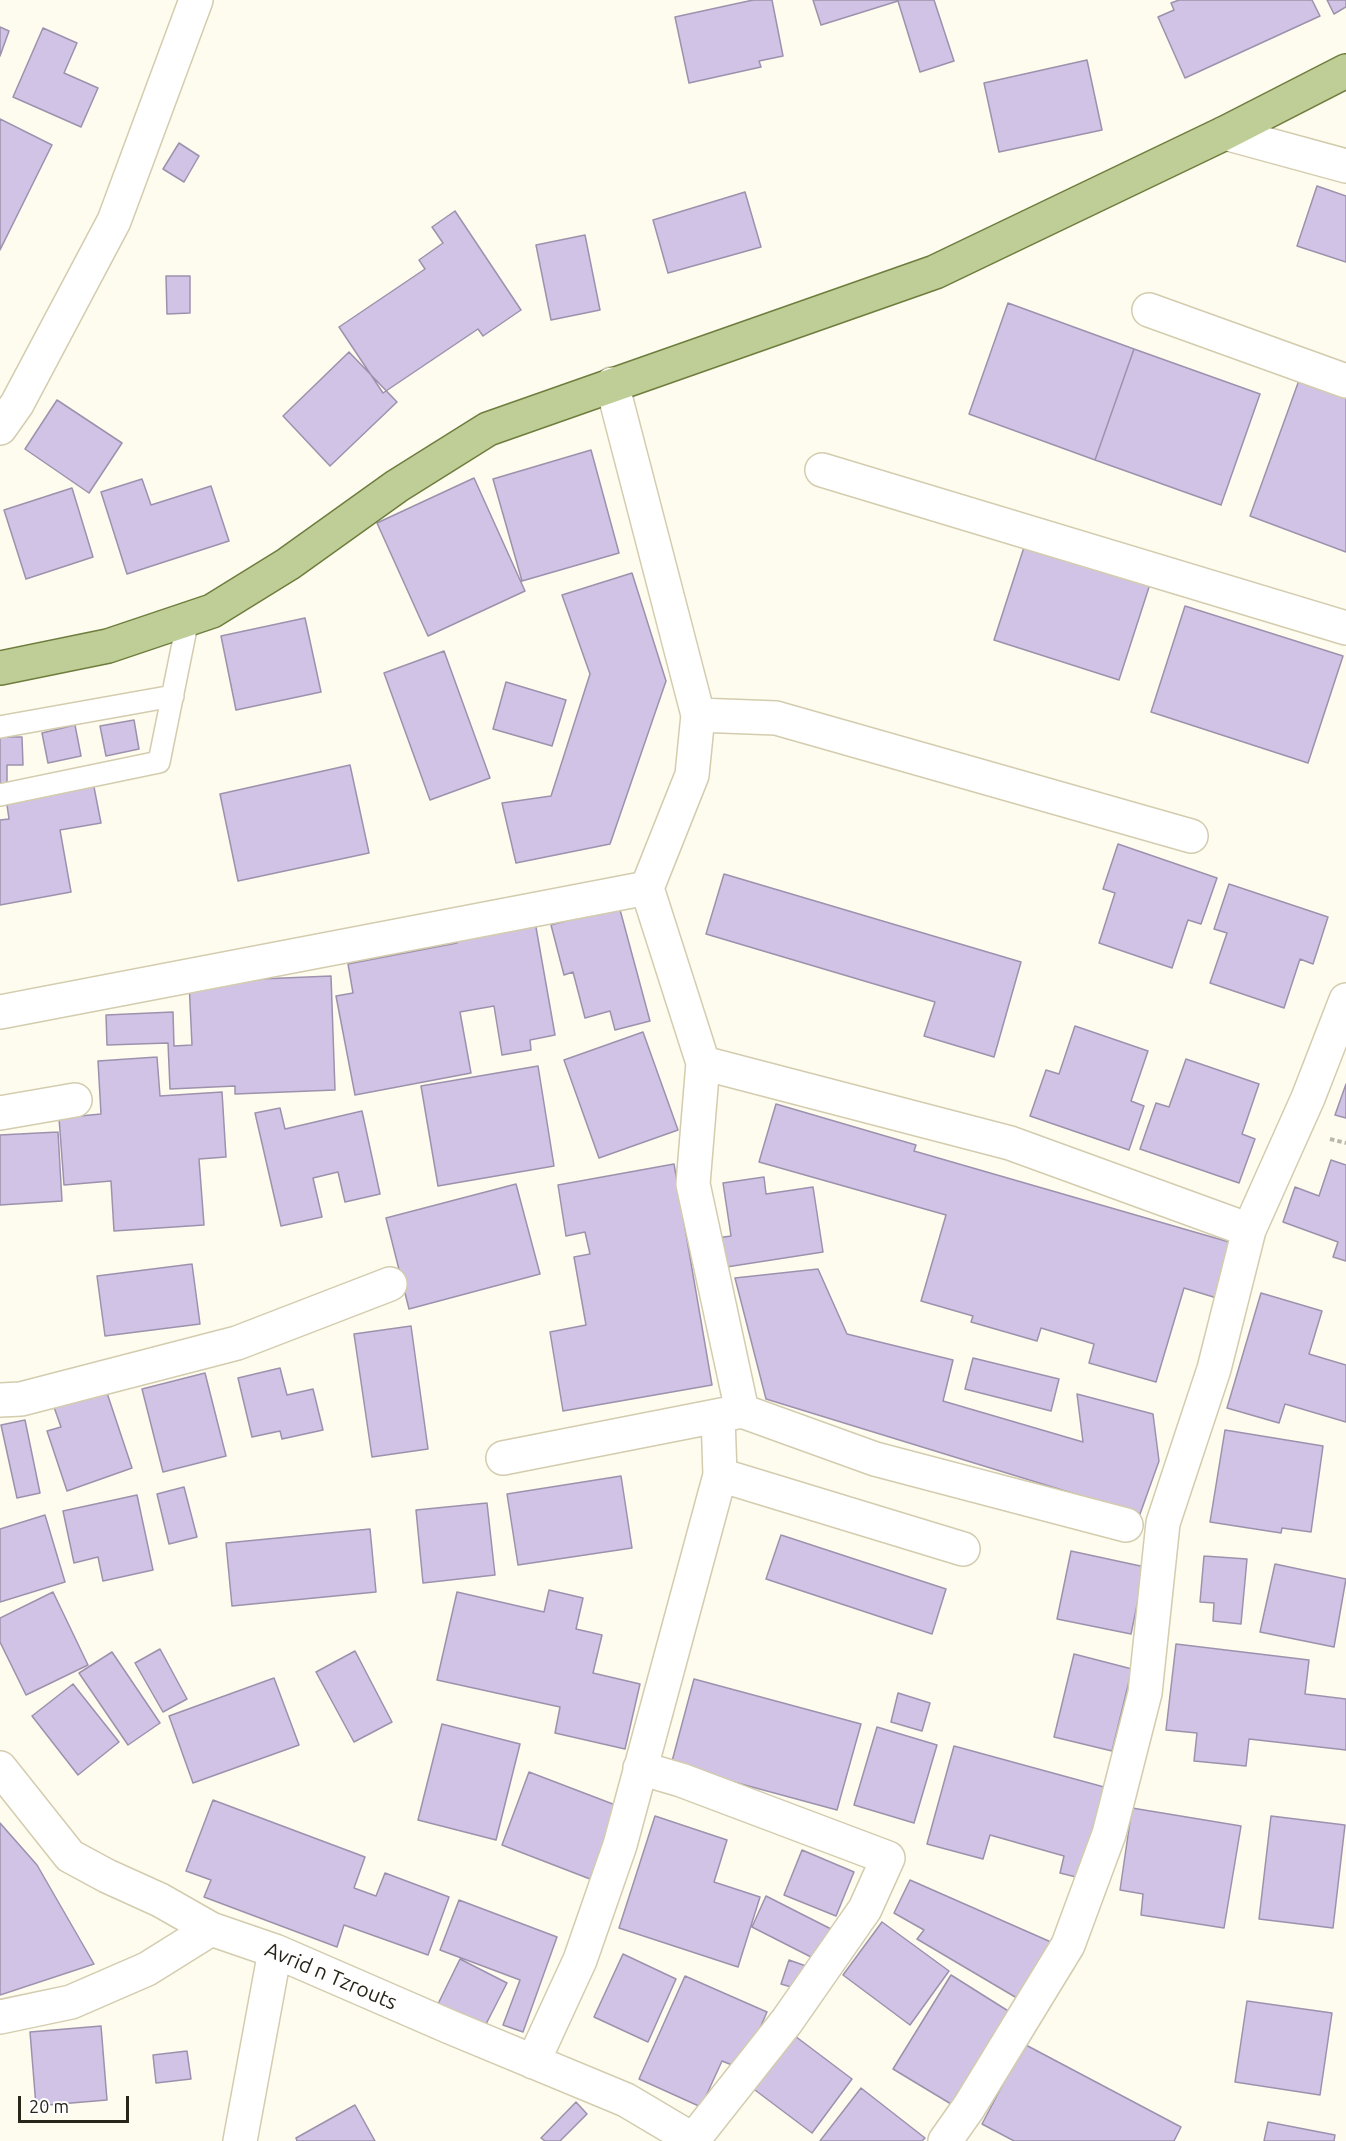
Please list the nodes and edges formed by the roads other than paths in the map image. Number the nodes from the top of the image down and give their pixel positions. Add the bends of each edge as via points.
1 (196, 0) edge
2 (1346, 71) edge
3 (1225, 133) junction
4 (1346, 166) edge
5 (1149, 310) dead end
6 (1346, 381) edge
7 (612, 384) junction
8 (0, 428) edge
9 (822, 470) dead end
10 (188, 619) junction
11 (1346, 628) edge
12 (0, 668) edge
13 (173, 696) junction
14 (698, 716) junction
15 (0, 728) edge
16 (0, 795) edge
17 (1191, 836) dead end
18 (647, 888) junction
19 (1346, 1000) edge
20 (0, 1012) edge
21 (703, 1063) junction
22 (75, 1100) dead end
23 (0, 1113) edge
24 (1249, 1230) junction
25 (390, 1284) dead end
26 (0, 1400) edge
27 (730, 1414) junction
28 (503, 1458) dead end
29 (720, 1475) junction
30 (1126, 1525) dead end
31 (963, 1549) dead end
32 (0, 1768) edge
33 (640, 1768) junction
34 (211, 1929) junction
35 (275, 1951) junction
36 (0, 2017) edge
37 (533, 2062) junction
38 (694, 2140) edge
39 (240, 2141) edge
40 (945, 2141) edge

1 - 8 street via 114,221 17,404
2 - 3 main road
3 - 4 street
3 - 7 main road via 935,272
5 - 6 street
7 - 10 main road via 488,429 397,486 288,564 212,611
7 - 14 street
9 - 11 street
10 - 12 main road via 108,646
10 - 13 lane
13 - 15 lane
13 - 16 lane via 159,762
14 - 17 street via 776,718
14 - 18 street via 692,774
18 - 20 street
18 - 21 street
19 - 24 street via 1308,1098
21 - 24 street via 1010,1143
21 - 27 street via 693,1184
22 - 23 street
24 - 40 street via 1214,1369 1163,1523 1145,1693 1109,1834 1068,1945
25 - 26 street via 237,1342 21,1399
27 - 28 street
27 - 29 street
27 - 30 street via 875,1459
29 - 31 street
29 - 33 street
32 - 34 street, Avrid n Tzrouts via 70,1856
33 - 37 street via 620,1845 580,1960
33 - 38 street via 888,1858 865,1909 788,2021
34 - 35 street, Avrid n Tzrouts
34 - 36 street via 147,1969 71,2002
35 - 37 street, Avrid n Tzrouts
35 - 39 street
37 - 38 street, Avrid n Tzrouts via 626,2100

